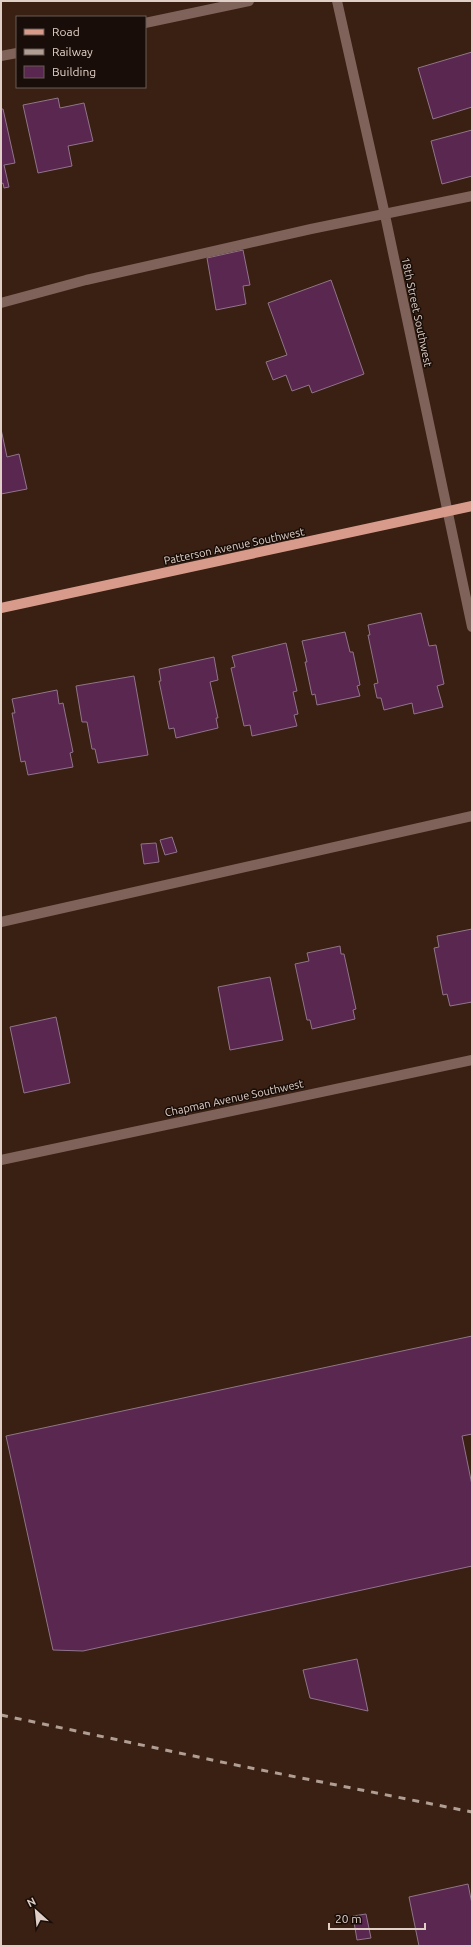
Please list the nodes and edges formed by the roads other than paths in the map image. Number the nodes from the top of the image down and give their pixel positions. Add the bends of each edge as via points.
1 (249, 1) edge
2 (337, 1) edge
3 (146, 23) edge
4 (16, 53) edge
5 (1, 56) edge
6 (472, 196) edge
7 (385, 215) junction
8 (1, 303) edge
9 (472, 506) edge
10 (447, 512) junction
11 (1, 608) edge
12 (472, 627) edge
13 (472, 816) edge
14 (1, 922) edge
15 (472, 1060) edge
16 (1, 1160) edge

1 - 3 street
2 - 7 street, 18th Street Southwest
4 - 5 street
6 - 7 street
7 - 8 street via 93,278
7 - 10 street, 18th Street Southwest
9 - 10 main road, Patterson Avenue Southwest
10 - 11 main road, Patterson Avenue Southwest
10 - 12 street, 18th Street Southwest
13 - 14 street
15 - 16 street, Chapman Avenue Southwest

